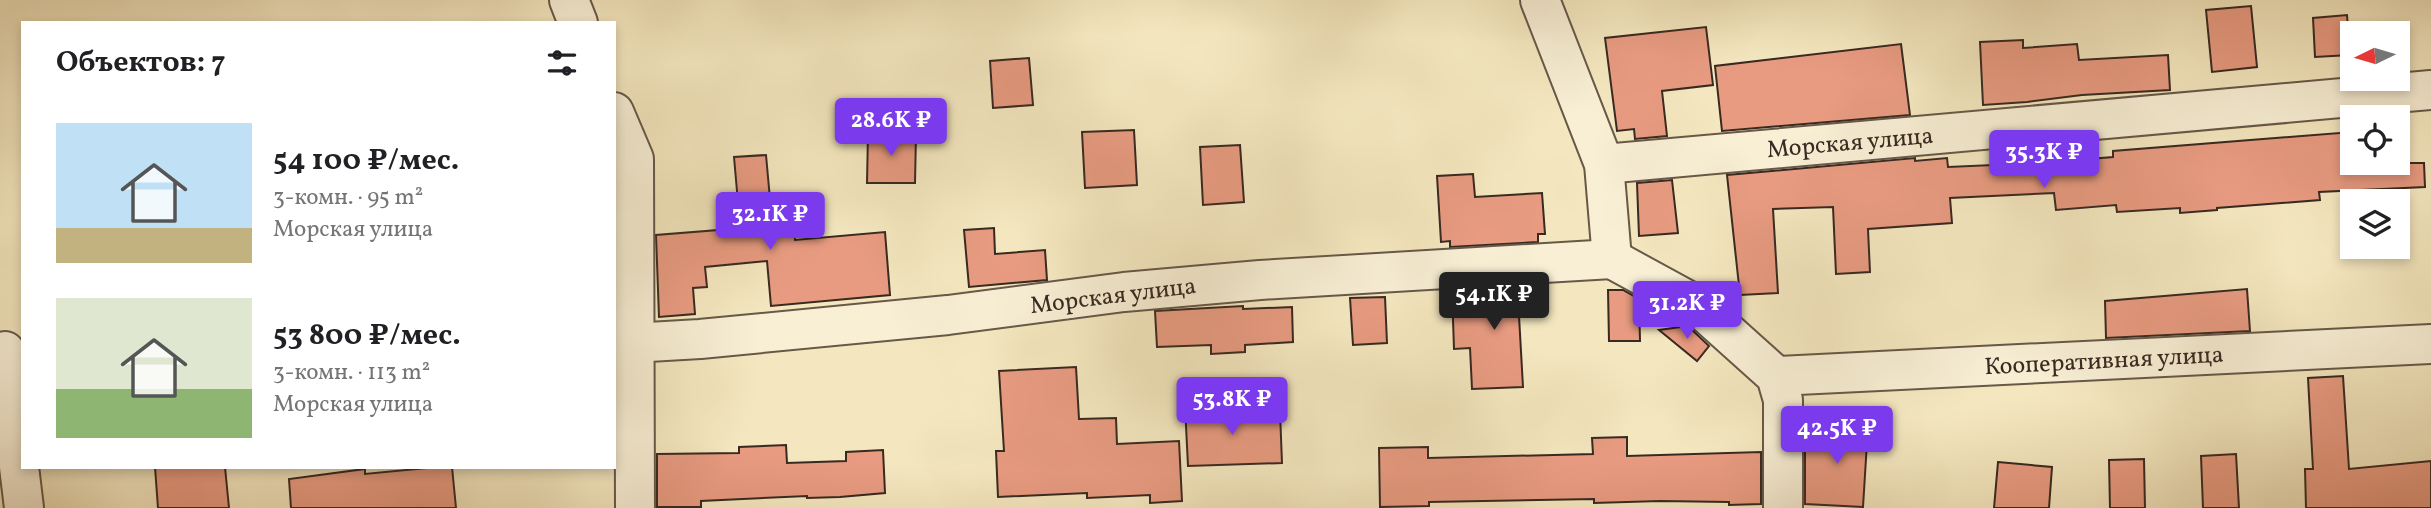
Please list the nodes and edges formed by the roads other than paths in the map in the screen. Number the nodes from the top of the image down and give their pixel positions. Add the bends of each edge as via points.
1 (569, 0) edge
2 (1540, 0) edge
3 (577, 21) edge
4 (2431, 90) edge
5 (616, 117) edge
6 (1604, 164) junction
7 (1612, 258) junction
8 (624, 343) edge
9 (2431, 344) edge
10 (9, 351) edge
11 (1776, 376) junction
12 (24, 508) edge
13 (635, 508) edge
14 (1783, 508) edge

1 - 3 street
2 - 6 street
4 - 6 street, Морская улица
5 - 8 street via 634,159
6 - 7 street
7 - 8 street, Морская улица via 1259,280 1124,292 948,316
7 - 11 street via 1698,306
8 - 13 street
9 - 11 street, Кооперативная улица
10 - 12 street
11 - 14 street via 1783,400

